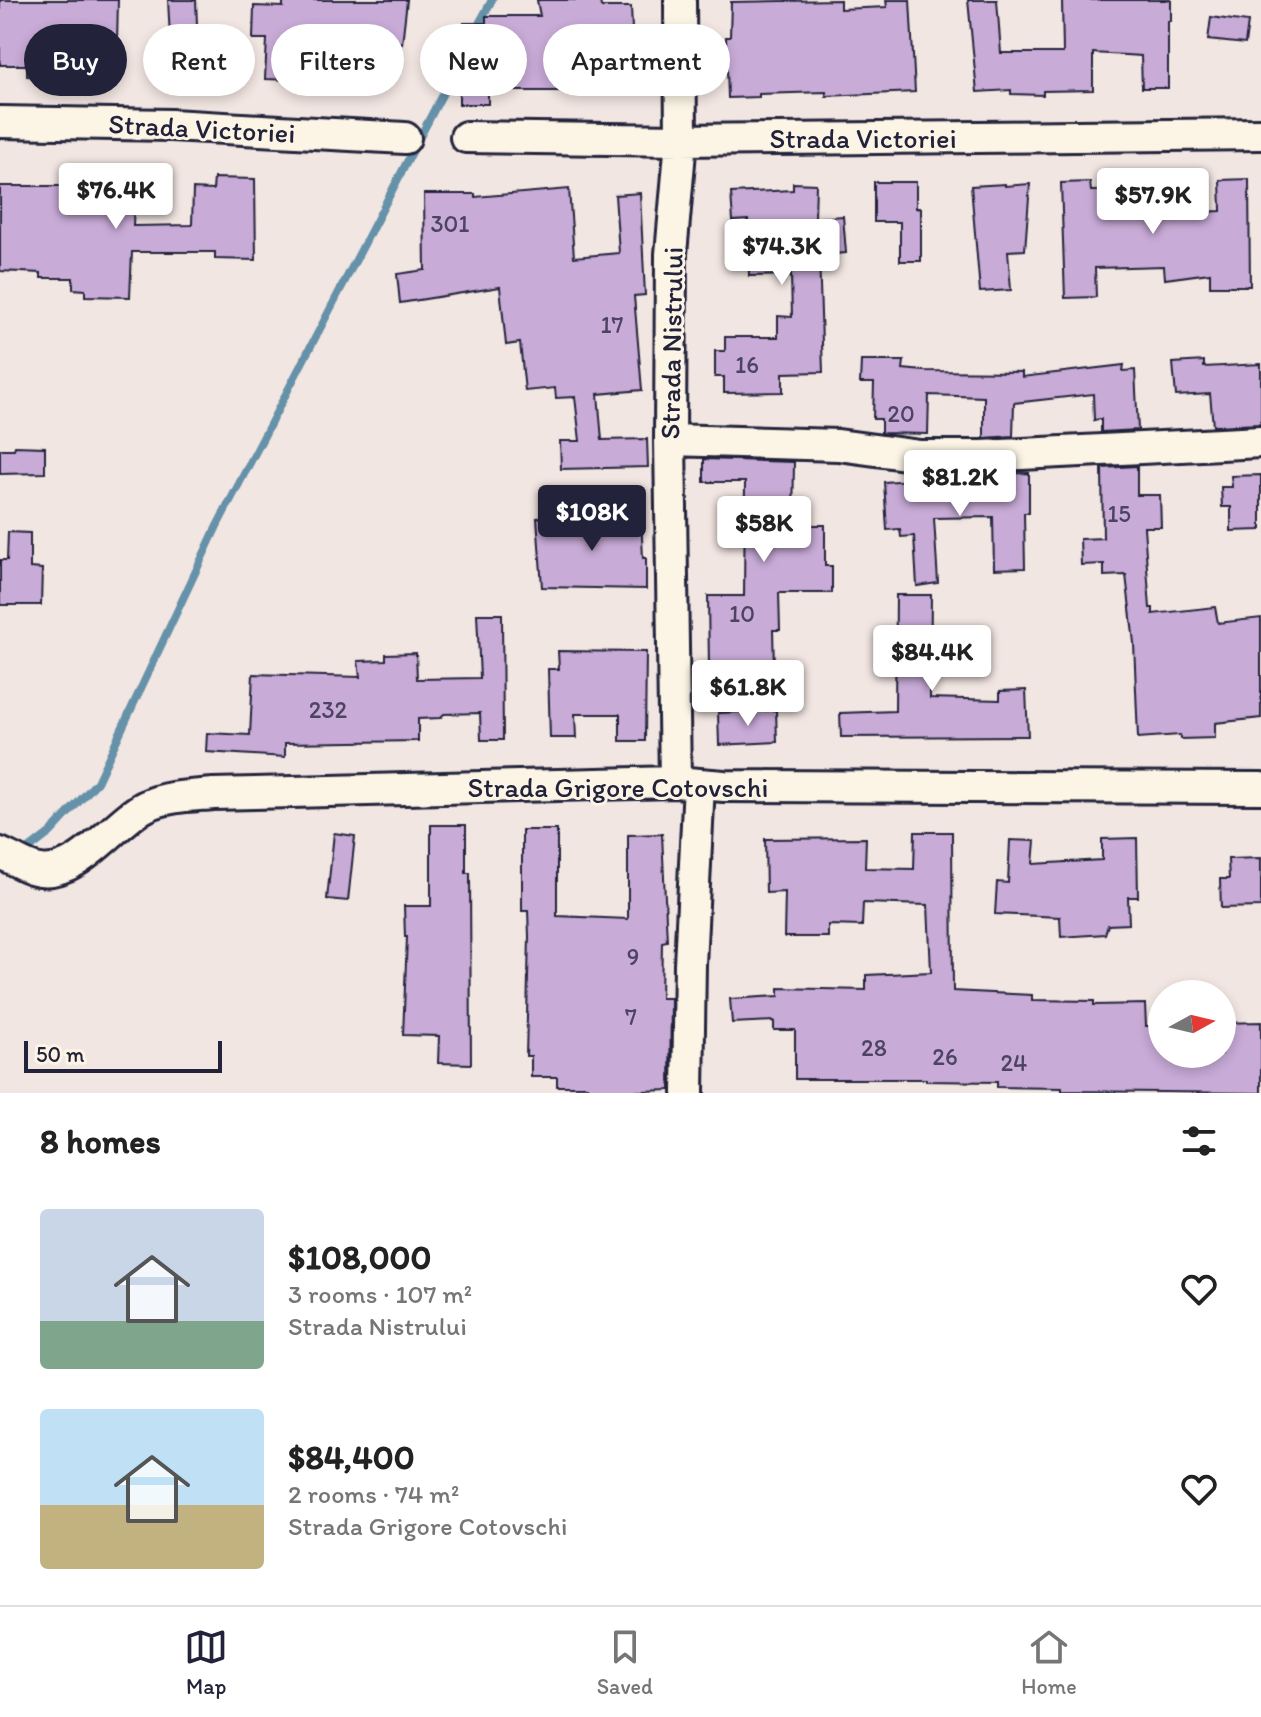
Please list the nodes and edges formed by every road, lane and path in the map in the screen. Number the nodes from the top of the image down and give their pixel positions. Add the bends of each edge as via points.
1 (680, 0) edge
2 (0, 122) edge
3 (1261, 134) edge
4 (466, 137) dead end
5 (405, 138) dead end
6 (681, 140) junction
7 (670, 440) junction
8 (1261, 442) edge
9 (687, 783) junction
10 (1261, 788) edge
11 (0, 853) edge
12 (688, 1093) edge

1 - 6 street, Strada Nistrului
2 - 5 street, Strada Victoriei
3 - 6 street, Strada Victoriei
4 - 6 street, Strada Victoriei
6 - 7 street, Strada Nistrului via 671,254
7 - 8 street via 838,445 967,456
7 - 9 street, Strada Nistrului
9 - 10 street, Strada Grigore Cotovschi
9 - 11 street, Strada Grigore Cotovschi via 171,797 143,807 64,866 41,871
9 - 12 street, Strada Nistrului

